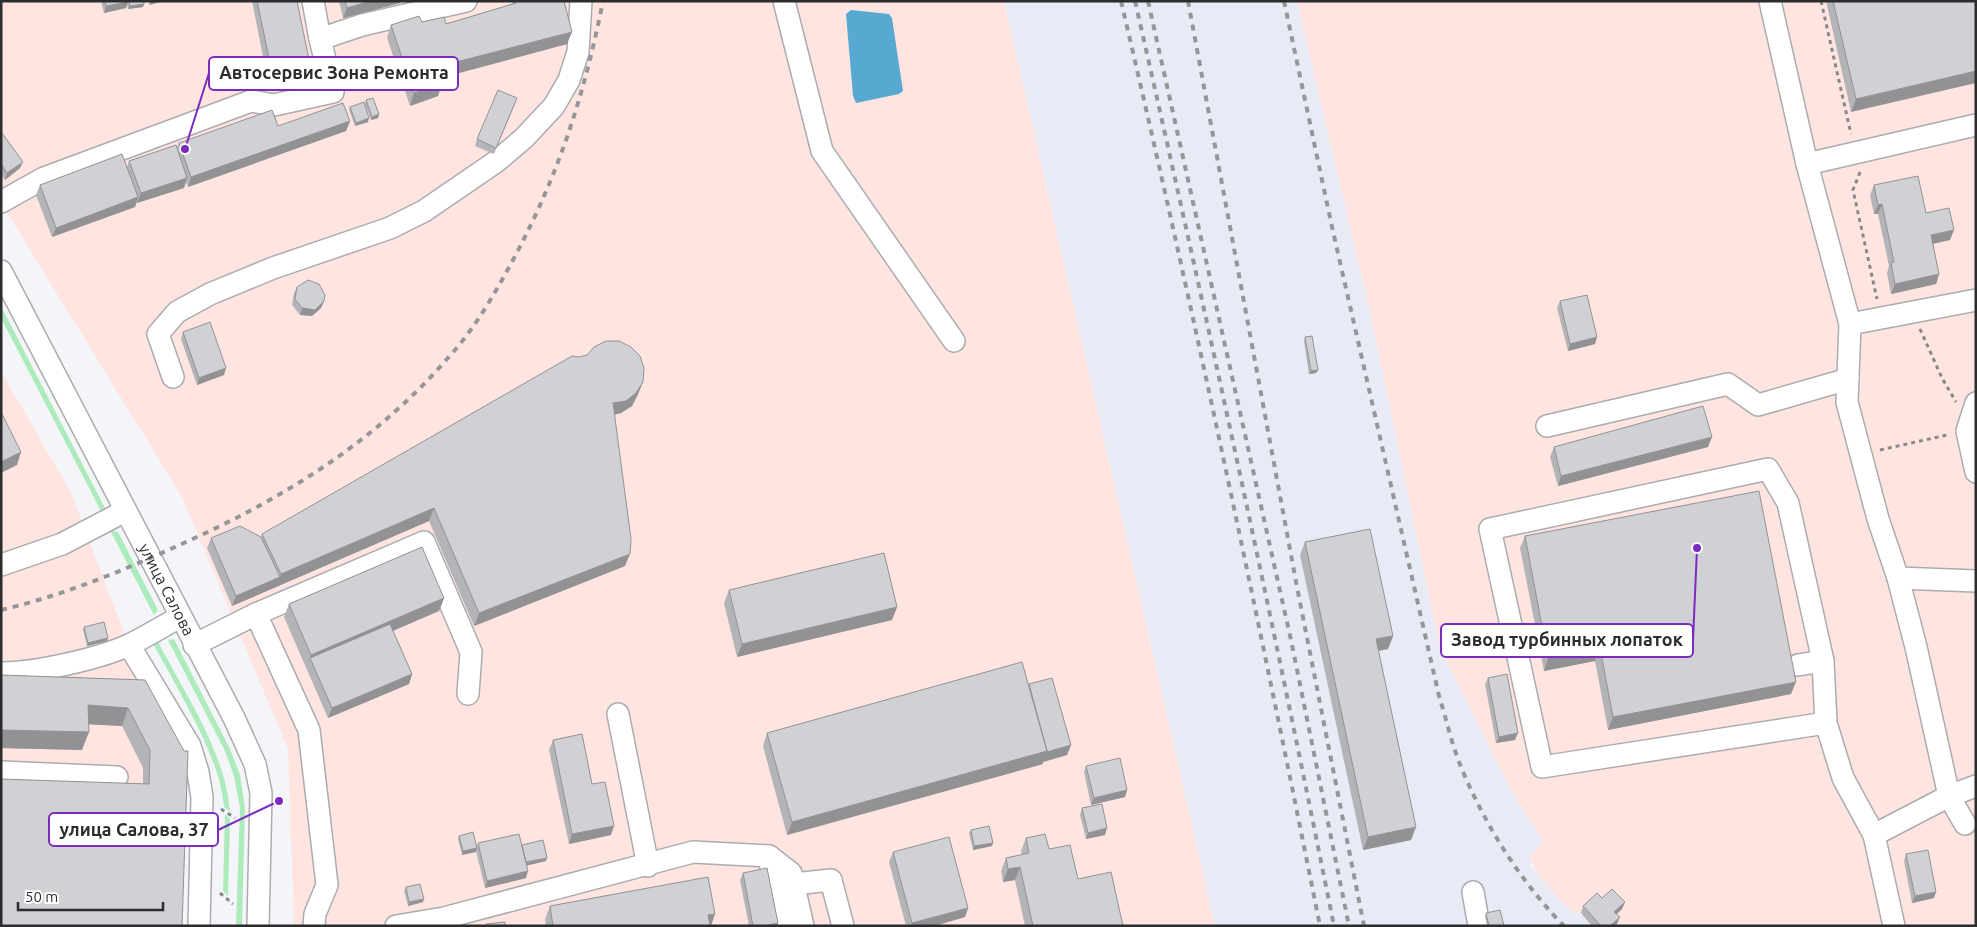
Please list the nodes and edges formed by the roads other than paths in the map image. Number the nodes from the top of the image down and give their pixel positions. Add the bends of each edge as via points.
1 (313, 1) edge
2 (466, 1) edge
3 (581, 1) edge
4 (784, 1) edge
5 (1770, 1) edge
6 (320, 39) junction
7 (1976, 125) edge
8 (1807, 164) junction
9 (1, 202) edge
10 (1, 270) edge
11 (1976, 300) edge
12 (1850, 324) junction
13 (954, 341) dead end
14 (173, 377) dead end
15 (1848, 379) junction
16 (1974, 406) edge
17 (1547, 426) dead end
18 (1976, 472) edge
19 (125, 511) junction
20 (1, 565) edge
21 (1898, 578) junction
22 (1976, 581) edge
23 (256, 614) junction
24 (180, 617) junction
25 (194, 644) junction
26 (129, 645) junction
27 (1824, 661) junction
28 (1798, 665) dead end
29 (1, 673) edge
30 (468, 694) dead end
31 (618, 714) dead end
32 (1826, 723) junction
33 (1, 772) edge
34 (117, 777) dead end
35 (1976, 786) edge
36 (1950, 796) junction
37 (1965, 824) dead end
38 (1874, 836) junction
39 (770, 856) junction
40 (648, 866) junction
41 (794, 884) junction
42 (1473, 892) dead end
43 (199, 926) edge
44 (258, 926) edge
45 (314, 926) edge
46 (396, 926) edge
47 (782, 926) edge
48 (803, 926) edge
49 (843, 926) edge
50 (1480, 926) edge
51 (1894, 926) edge

1 - 6 street
2 - 6 street via 362,25
3 - 14 street via 578,52 569,80 554,106 524,138 497,161 424,211 390,228 273,268 210,294 177,312 158,334
4 - 13 street via 822,151
5 - 8 street
6 - 9 street via 333,92 274,105 251,100 44,178
7 - 8 street
8 - 12 street
10 - 19 street, улица Салова
11 - 12 street
12 - 15 street
15 - 17 street via 1758,405 1728,384
15 - 21 street via 1847,402 1878,519
16 - 18 street via 1968,431
19 - 20 street via 62,544
19 - 24 street, улица Салова
21 - 22 street
21 - 36 street
23 - 25 street
23 - 30 street via 424,542 471,652
23 - 45 street via 309,730 327,885 315,914
24 - 25 street, улица Салова
24 - 26 street
25 - 44 street, улица Салова via 246,742 258,778 262,805
26 - 29 street via 25,673
26 - 43 street via 190,746 198,772 202,797
27 - 28 street
27 - 32 street
27 - 32 street via 1788,503 1768,469 1490,529 1542,767
31 - 40 street
32 - 38 street via 1843,778
33 - 34 street
35 - 36 street
36 - 37 street
36 - 38 street
38 - 51 street
39 - 40 street via 693,852
39 - 41 street via 791,873
39 - 47 street
40 - 46 street via 444,918
41 - 48 street
41 - 49 street via 831,880
42 - 50 street

